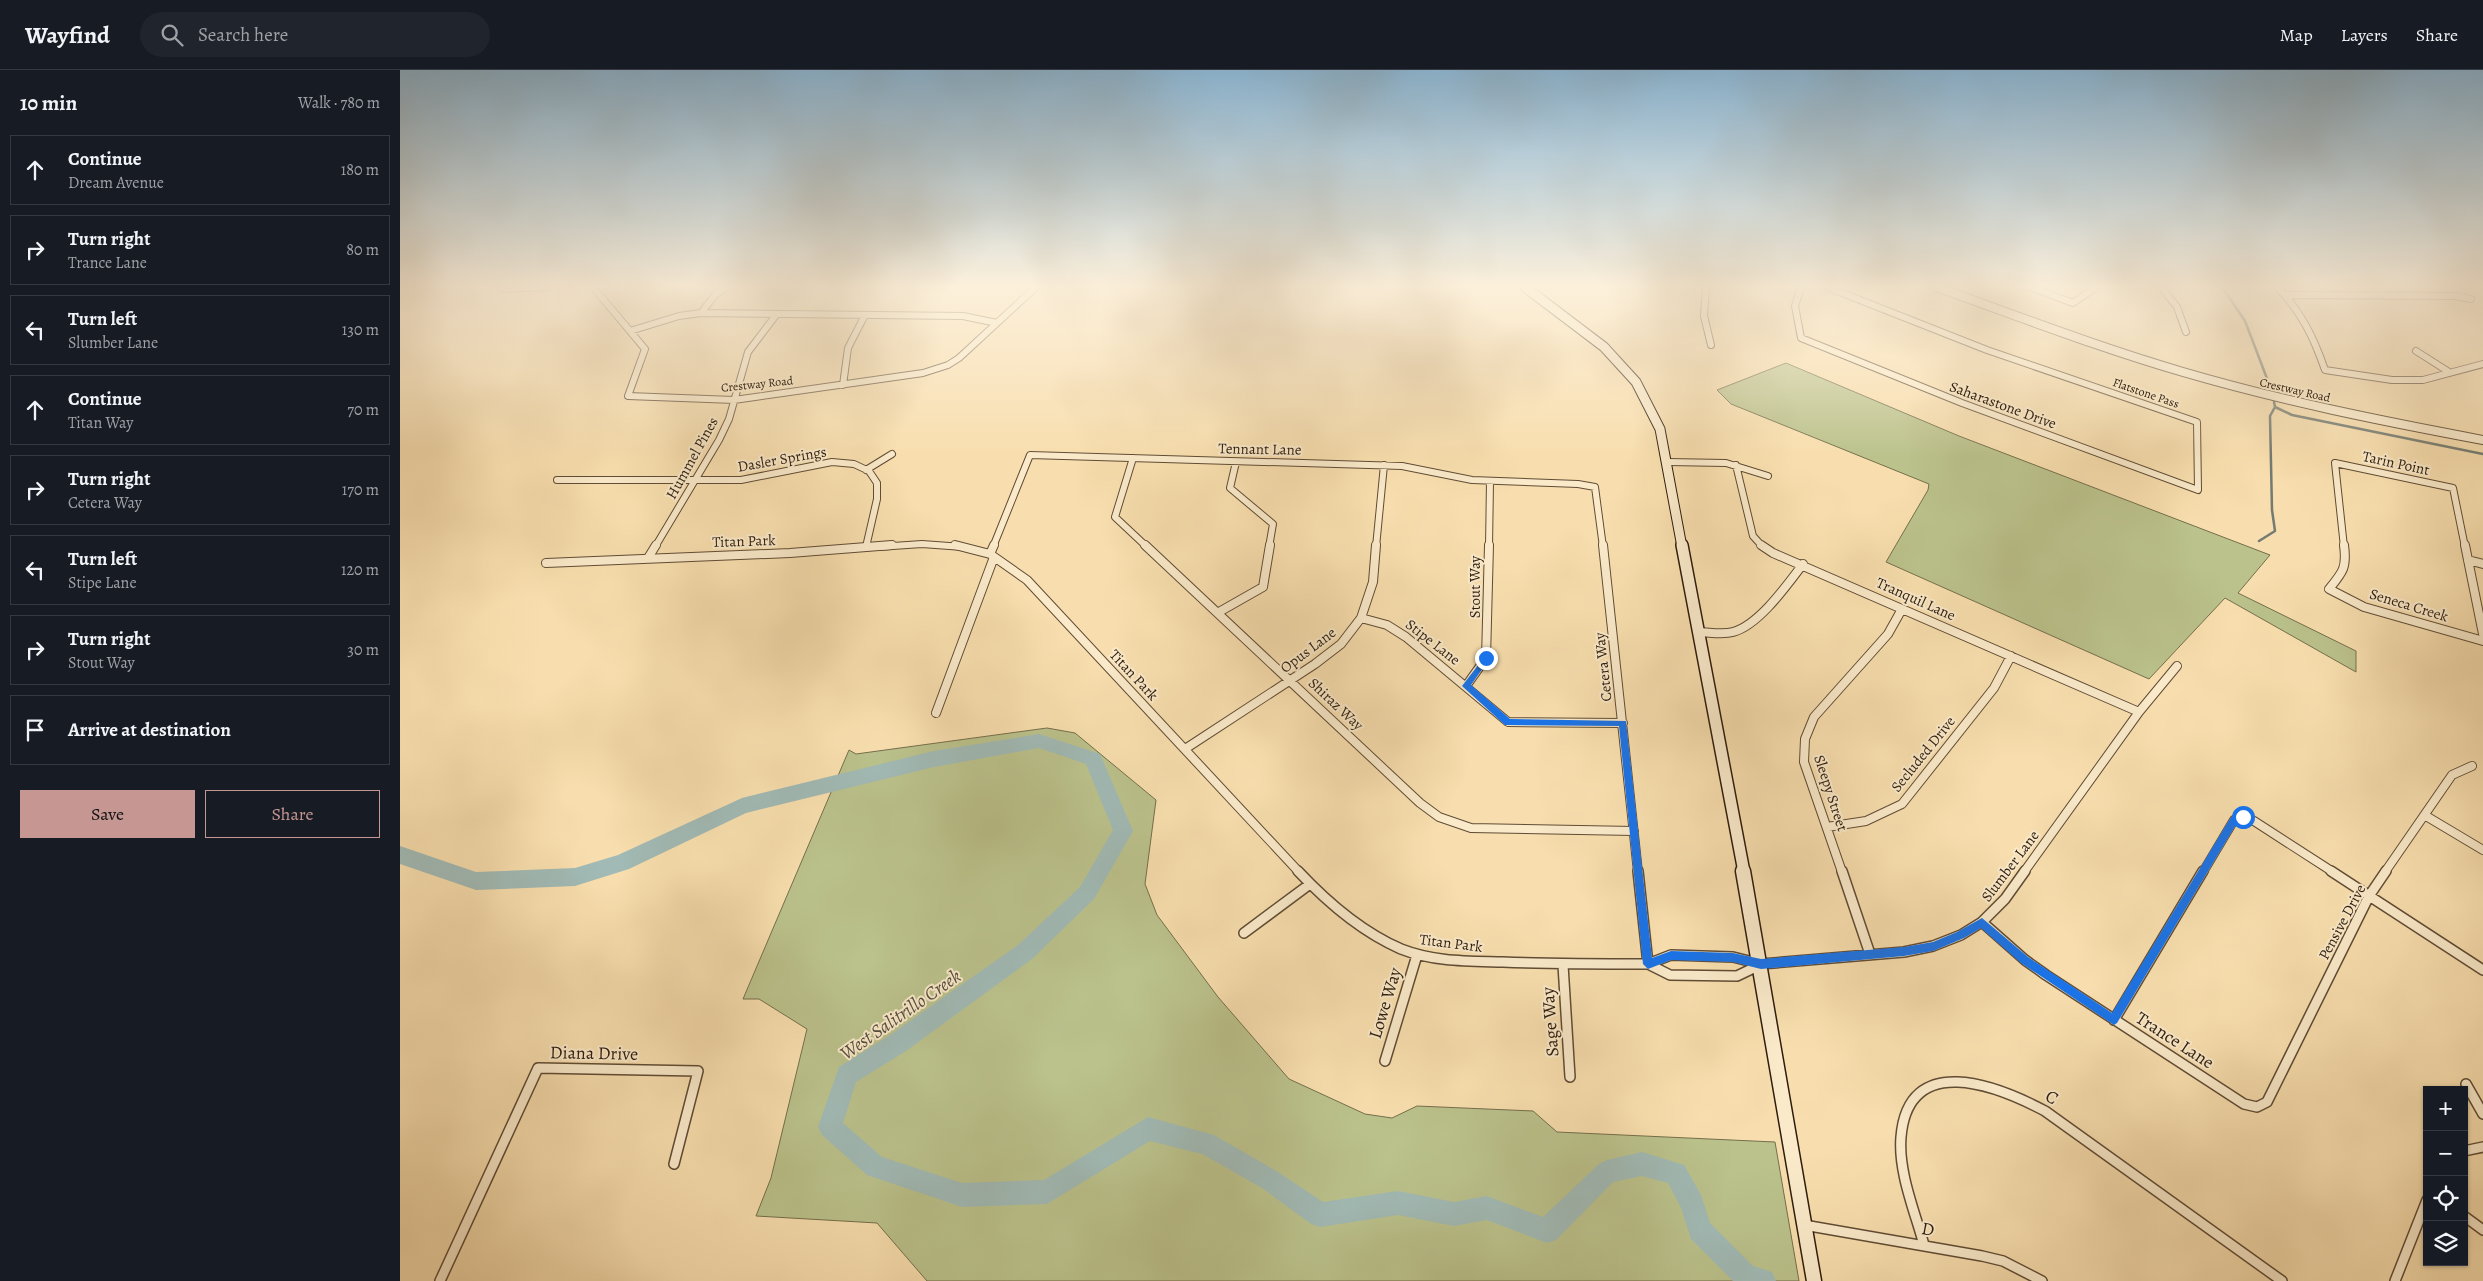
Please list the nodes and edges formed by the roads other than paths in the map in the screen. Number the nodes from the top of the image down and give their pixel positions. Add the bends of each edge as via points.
1 (640, 344) edge
2 (754, 344) edge
3 (848, 344) edge
4 (975, 344) edge
5 (1602, 344) edge
6 (1815, 344) edge
7 (1971, 344) edge
8 (2094, 344) edge
9 (2316, 344) edge
10 (2416, 351) dead end
11 (2483, 364) edge
12 (2449, 372) junction
13 (843, 385) junction
14 (734, 400) junction
15 (2483, 440) edge
16 (892, 454) dead end
17 (1133, 458) junction
18 (1236, 462) junction
19 (1666, 462) junction
20 (1384, 465) junction
21 (1736, 465) junction
22 (866, 470) junction
23 (1768, 476) dead end
24 (556, 480) dead end
25 (695, 480) junction
26 (1490, 481) junction
27 (1596, 487) joint
28 (2198, 490) joint
29 (866, 548) junction
30 (992, 556) junction
31 (648, 558) junction
32 (2468, 560) junction
33 (546, 563) dead end
34 (1803, 564) junction
35 (2483, 564) edge
36 (2329, 590) joint
37 (1902, 609) junction
38 (1220, 612) junction
39 (1361, 618) junction
40 (1698, 632) junction
41 (2483, 634) edge
42 (2483, 641) edge
43 (2011, 656) junction
44 (2177, 666) dead end
45 (1291, 681) junction
46 (1466, 686) junction
47 (2139, 712) junction
48 (936, 714) dead end
49 (1623, 723) junction
50 (1185, 749) junction
51 (2472, 766) dead end
52 (2426, 816) junction
53 (1827, 827) junction
54 (1634, 831) junction
55 (2483, 850) edge
56 (1310, 884) junction
57 (2369, 896) junction
58 (1982, 922) junction
59 (1244, 933) dead end
60 (1870, 954) junction
61 (1417, 955) junction
62 (1648, 964) junction
63 (1761, 964) junction
64 (1563, 965) junction
65 (2483, 970) edge
66 (2114, 1020) junction
67 (1384, 1060) dead end
68 (1570, 1077) dead end
69 (2466, 1084) dead end
70 (2258, 1107) joint
71 (2483, 1114) edge
72 (2483, 1147) edge
73 (2468, 1150) edge
74 (674, 1164) dead end
75 (2423, 1210) edge
76 (2468, 1219) edge
77 (1804, 1225) junction
78 (2483, 1230) edge
79 (1924, 1245) junction
80 (440, 1281) edge
81 (1814, 1281) edge
82 (2042, 1281) edge
83 (2282, 1281) edge
84 (2395, 1281) edge

1 - 14 street, Crestway Road via 644,349 628,396
2 - 14 street, Hummel Pines via 748,352
3 - 13 street via 844,355
4 - 13 street, Crestway Road via 948,365 923,373
5 - 19 main road via 1624,366 1654,415
6 - 28 street, Saharastone Drive via 1962,403
7 - 28 street, Flatstone Pass via 2197,422
8 - 15 street, Crestway Road via 2184,373 2306,405
9 - 12 street via 2325,370 2392,380 2423,380
10 - 12 street
11 - 12 street
13 - 14 street, Crestway Road
14 - 25 street, Hummel Pines via 724,431
16 - 22 street
17 - 18 street, Tennant Lane
17 - 30 street, Tennant Lane via 1030,455
17 - 38 street, Shiraz Way via 1115,517
18 - 20 street, Tennant Lane
18 - 38 street via 1230,488 1273,524 1263,587
19 - 21 street
19 - 40 main road
20 - 26 street, Tennant Lane via 1421,468 1459,478
20 - 39 street, Opus Lane via 1373,582
21 - 23 street
21 - 34 street, Tranquil Lane via 1753,536 1773,553
22 - 25 street, Dasler Springs via 854,464 832,462 751,478
22 - 29 street via 878,482
24 - 25 street, Dasler Springs
25 - 31 street, Hummel Pines
26 - 27 street, Tennant Lane
26 - 46 street, Stout Way via 1488,642 1486,658
27 - 49 street, Cetera Way
29 - 30 street, Titan Park via 936,543 980,550
29 - 31 street, Titan Park
30 - 48 street
30 - 50 street, Titan Park via 1027,580
31 - 33 street, Titan Park
32 - 35 street
32 - 36 street, Tarin Point via 2453,488 2335,463 2346,562 2343,572
32 - 41 street
34 - 37 street, Tranquil Lane
34 - 40 street via 1781,593 1744,627 1735,632
36 - 42 street, Seneca Creek via 2364,607
37 - 43 street, Tranquil Lane
37 - 53 street, Sleepy Street via 1888,634 1814,717 1805,733 1802,746 1804,762
38 - 45 street, Shiraz Way
39 - 45 street, Opus Lane via 1341,644
39 - 46 street, Stipe Lane via 1396,630
40 - 63 main road
43 - 47 street, Tranquil Lane
43 - 53 street, Secluded Drive via 1994,688 1902,804 1870,822
44 - 47 street, Slumber Lane
45 - 50 street, Opus Lane
45 - 54 street, Shiraz Way via 1420,803 1452,823 1496,830
46 - 49 street, Stipe Lane via 1508,722
47 - 58 street, Slumber Lane via 2005,899
49 - 54 street, Cetera Way
50 - 56 street, Titan Park
51 - 52 street, Pensive Drive via 2452,775
52 - 55 street
52 - 57 street, Pensive Drive
53 - 60 street, Sleepy Street
54 - 62 street, Cetera Way
56 - 59 street
56 - 61 street, Titan Park via 1376,936
57 - 65 street
57 - 66 street via 2254,821 2243,817 2234,820
57 - 70 street, Pensive Drive via 2267,1102
58 - 60 street, Slumber Lane via 1933,946
58 - 66 street, Trance Lane via 2025,960
60 - 63 street, Slumber Lane
61 - 64 street, Titan Park via 1453,960
61 - 67 street, Lowe Way
62 - 63 street via 1671,955 1733,957
62 - 63 street via 1670,974 1737,976
62 - 64 street, Titan Park
63 - 77 main road
64 - 68 street, Sage Way
66 - 70 street, Trance Lane via 2244,1104
69 - 71 street
72 - 73 street
74 - 80 street, Diana Drive via 698,1071 538,1068
75 - 84 street
76 - 78 street
77 - 79 street, D
77 - 81 main road
79 - 82 street, D via 2002,1261
79 - 83 street, C via 1902,1156 1903,1123 1906,1110 1917,1095 1935,1085 1958,1080 1996,1087 2044,1111

